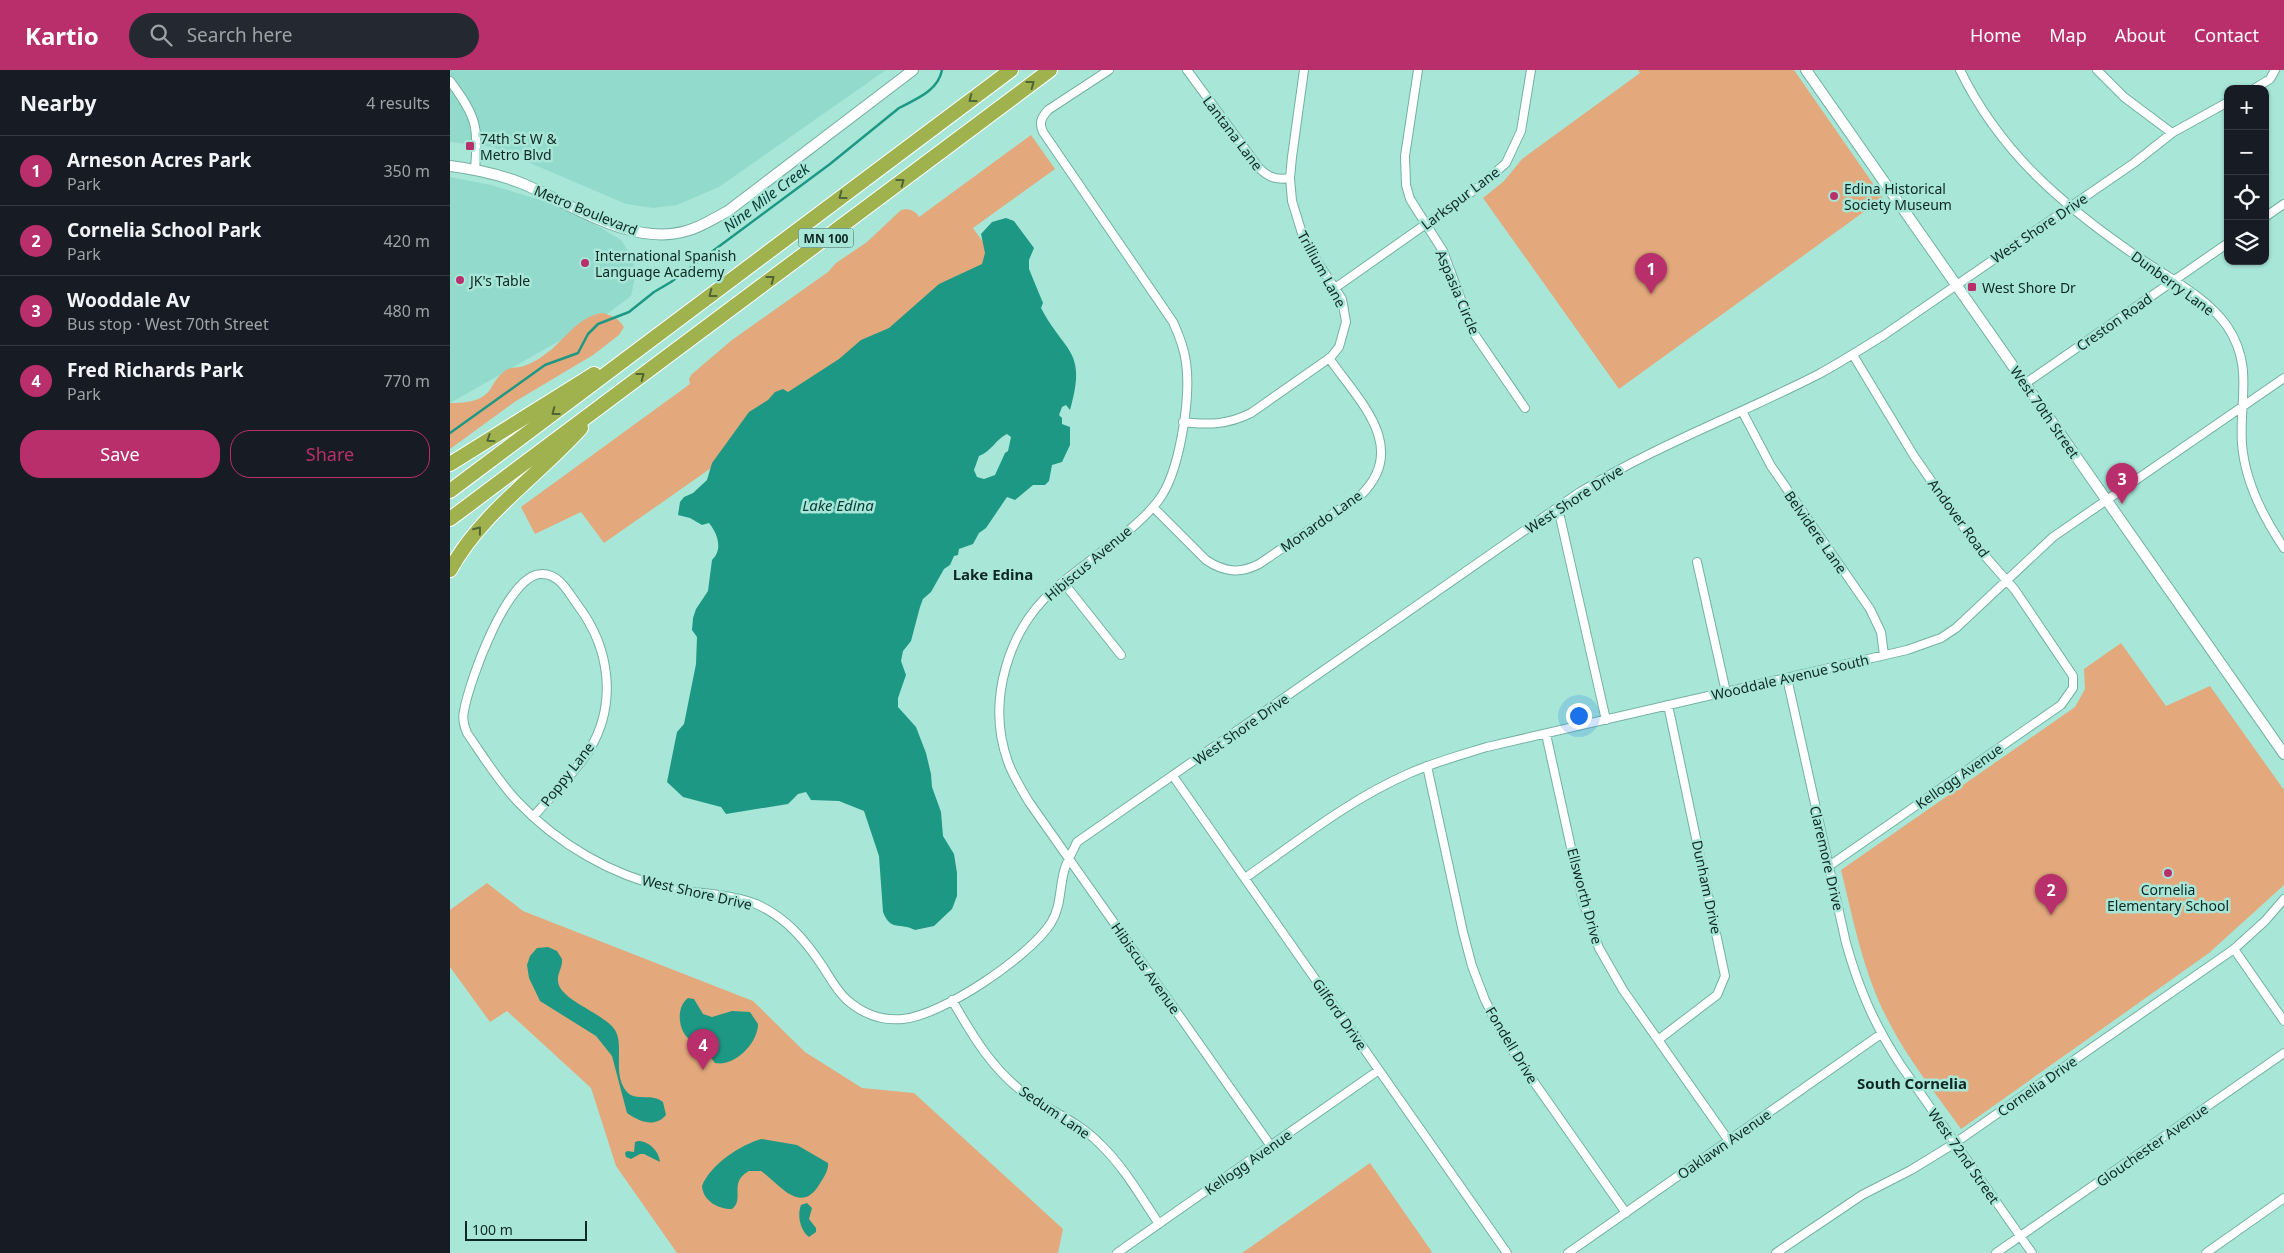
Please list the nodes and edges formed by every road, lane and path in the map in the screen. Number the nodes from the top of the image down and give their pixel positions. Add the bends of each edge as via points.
1 (913, 70) edge
2 (1011, 70) edge
3 (1050, 70) edge
4 (1109, 70) edge
5 (1186, 70) edge
6 (1304, 70) edge
7 (1418, 70) edge
8 (1531, 70) edge
9 (1806, 70) edge
10 (1960, 70) edge
11 (2097, 70) edge
12 (2275, 70) edge
13 (450, 81) edge
14 (2260, 85) edge
15 (2224, 104) edge
16 (2172, 133) junction
17 (450, 166) edge
18 (475, 169) junction
19 (1290, 178) junction
20 (2284, 204) edge
21 (2069, 207) junction
22 (2269, 214) edge
23 (1426, 224) junction
24 (2224, 246) edge
25 (2173, 281) junction
26 (1956, 284) junction
27 (1335, 288) junction
28 (636, 351) junction
29 (1853, 354) junction
30 (1329, 358) junction
31 (2284, 378) edge
32 (2026, 383) junction
33 (2244, 405) junction
34 (602, 406) junction
35 (1525, 408) dead end
36 (1742, 410) junction
37 (1183, 422) junction
38 (450, 464) edge
39 (450, 491) edge
40 (2107, 500) junction
41 (1153, 508) junction
42 (1558, 508) junction
43 (450, 519) edge
44 (2284, 548) edge
45 (1697, 562) dead end
46 (450, 570) edge
47 (2007, 580) junction
48 (1063, 582) junction
49 (520, 586) joint
50 (1121, 655) dead end
51 (1884, 655) junction
52 (2073, 676) joint
53 (1787, 678) junction
54 (1726, 692) junction
55 (1668, 706) junction
56 (1606, 720) junction
57 (1546, 734) junction
58 (2284, 754) edge
59 (1427, 766) junction
60 (1173, 776) junction
61 (534, 816) junction
62 (1069, 859) junction
63 (1829, 866) junction
64 (1245, 878) junction
65 (2284, 899) edge
66 (2234, 949) junction
67 (952, 1000) junction
68 (2284, 1021) edge
69 (1881, 1034) junction
70 (1658, 1040) junction
71 (2284, 1053) edge
72 (1379, 1070) junction
73 (1728, 1141) junction
74 (1955, 1143) junction
75 (1271, 1146) junction
76 (2284, 1198) edge
77 (1626, 1213) junction
78 (1159, 1224) junction
79 (2020, 1236) junction
80 (1117, 1253) edge
81 (1507, 1253) edge
82 (1568, 1253) edge
83 (1776, 1253) edge
84 (1996, 1253) edge
85 (2032, 1253) edge
86 (2206, 1253) edge

1 - 18 street, Metro Boulevard via 728,211 685,232 645,234 626,230 519,182
2 -> 28 highway, MN 100
34 -> 3 highway, MN 100
4 - 37 street, Hibiscus Avenue via 1048,110 1040,125 1173,322 1186,362
5 - 19 street, Lantana Lane via 1259,168 1273,178
6 - 19 street, Trillium Lane
7 - 23 street, Aspasia Circle via 1404,171 1410,199
8 - 23 street, Larkspur Lane via 1521,131 1506,163 1487,181
9 - 26 street, West 70th Street
10 - 21 street, Dunberry Lane via 2010,147
11 - 16 street via 2124,98
12 - 14 street
13 - 18 street via 472,114 476,126
15 - 16 street, West Shore Drive
16 - 21 street, West Shore Drive
17 - 18 street, Metro Boulevard
19 - 27 street, Trillium Lane via 1293,208 1305,243
20 - 22 street
21 - 25 street, Dunberry Lane
21 - 26 street, West Shore Drive
23 - 27 street, Larkspur Lane
23 - 35 street, Aspasia Circle via 1442,252 1473,332
24 - 25 street, Creston Road
25 - 32 street, Creston Road
25 - 33 street, Dunberry Lane via 2216,313 2235,340 2244,371
26 - 29 street, West Shore Drive
26 - 32 street, West 70th Street
27 - 30 street, Trillium Lane via 1342,299 1346,322 1339,347
28 -> 38 highway via 580,381
28 -> 39 highway, MN 100
29 - 36 street, West Shore Drive via 1819,374
29 - 47 street, Andover Road via 1914,456 1978,548
30 - 37 street, Trillium Lane via 1236,420 1204,425
30 - 41 street, Monardo Lane via 1379,433 1382,460 1371,485 1361,494 1259,564 1238,571 1206,560
31 - 33 street, Wooddale Avenue South
32 - 40 street, West 70th Street
33 - 40 street, Wooddale Avenue South
33 - 44 street, Dunberry Lane via 2242,444 2250,484
34 - 43 highway, MN 100
46 -> 34 highway via 493,512 564,447
36 - 42 street, West Shore Drive via 1602,479
36 - 51 street, Belvidere Lane via 1771,466 1870,609 1881,632
37 - 41 street, Hibiscus Avenue via 1175,468
40 - 47 street, Wooddale Avenue South via 2053,537
40 - 58 street, West 70th Street
41 - 48 street, Hibiscus Avenue
42 - 56 street
42 - 60 street, West Shore Drive
45 - 54 street
47 - 51 street, Wooddale Avenue South via 1941,638
47 - 52 street, Andover Road
48 - 50 street
48 - 62 street, Hibiscus Avenue via 1043,600 1019,633 1004,673 1000,718 1008,762 1017,782
49 - 61 street, West Shore Drive via 492,631 466,702 464,723 467,733 505,786
49 - 61 street, Poppy Lane via 526,579 541,574 549,574 562,584 595,632 607,670 605,712 589,750
51 - 53 street, Wooddale Avenue South
52 - 63 street, Kellogg Avenue via 2073,688 2061,705
53 - 54 street, Wooddale Avenue South
53 - 63 street, Claremore Drive
54 - 55 street, Wooddale Avenue South
55 - 56 street, Wooddale Avenue South
55 - 70 street, Dunham Drive via 1725,976 1713,999
56 - 57 street, Wooddale Avenue South
57 - 59 street, Wooddale Avenue South via 1487,747
57 - 70 street, Ellsworth Drive via 1590,925 1610,970
59 - 64 street, Wooddale Avenue South via 1373,791 1338,812
59 - 77 street, Fondell Drive via 1463,932 1485,1000 1520,1062
60 - 62 street, West Shore Drive via 1077,842
60 - 64 street, Gilford Drive
61 - 67 street, West Shore Drive via 563,841 610,868 668,888 756,904 774,914 804,940 845,999 872,1015 886,1020 917,1017
62 - 67 street, West Shore Drive via 1056,910 1042,933 1001,971
62 - 75 street, Hibiscus Avenue
63 - 69 street, Claremore Drive via 1855,976
64 - 72 street, Gilford Drive
65 - 66 street, Cornelia Drive
66 - 68 street
66 - 74 street, Cornelia Drive
67 - 78 street, Sedum Lane via 977,1042 1006,1077 1026,1094 1083,1128 1101,1144
69 - 73 street, Oaklawn Avenue
69 - 74 street, West 72nd Street
70 - 73 street, Ellsworth Drive
71 - 79 street, Glouchester Avenue
72 - 75 street, Kellogg Avenue
72 - 81 street, Gilford Drive
73 - 77 street, Oaklawn Avenue
74 - 79 street, West 72nd Street
74 - 83 street, Cornelia Drive via 1862,1195
75 - 78 street, Kellogg Avenue
76 - 86 street
77 - 82 street, Oaklawn Avenue
78 - 80 street, Kellogg Avenue
79 - 84 street, Glouchester Avenue
79 - 85 street, West 72nd Street

